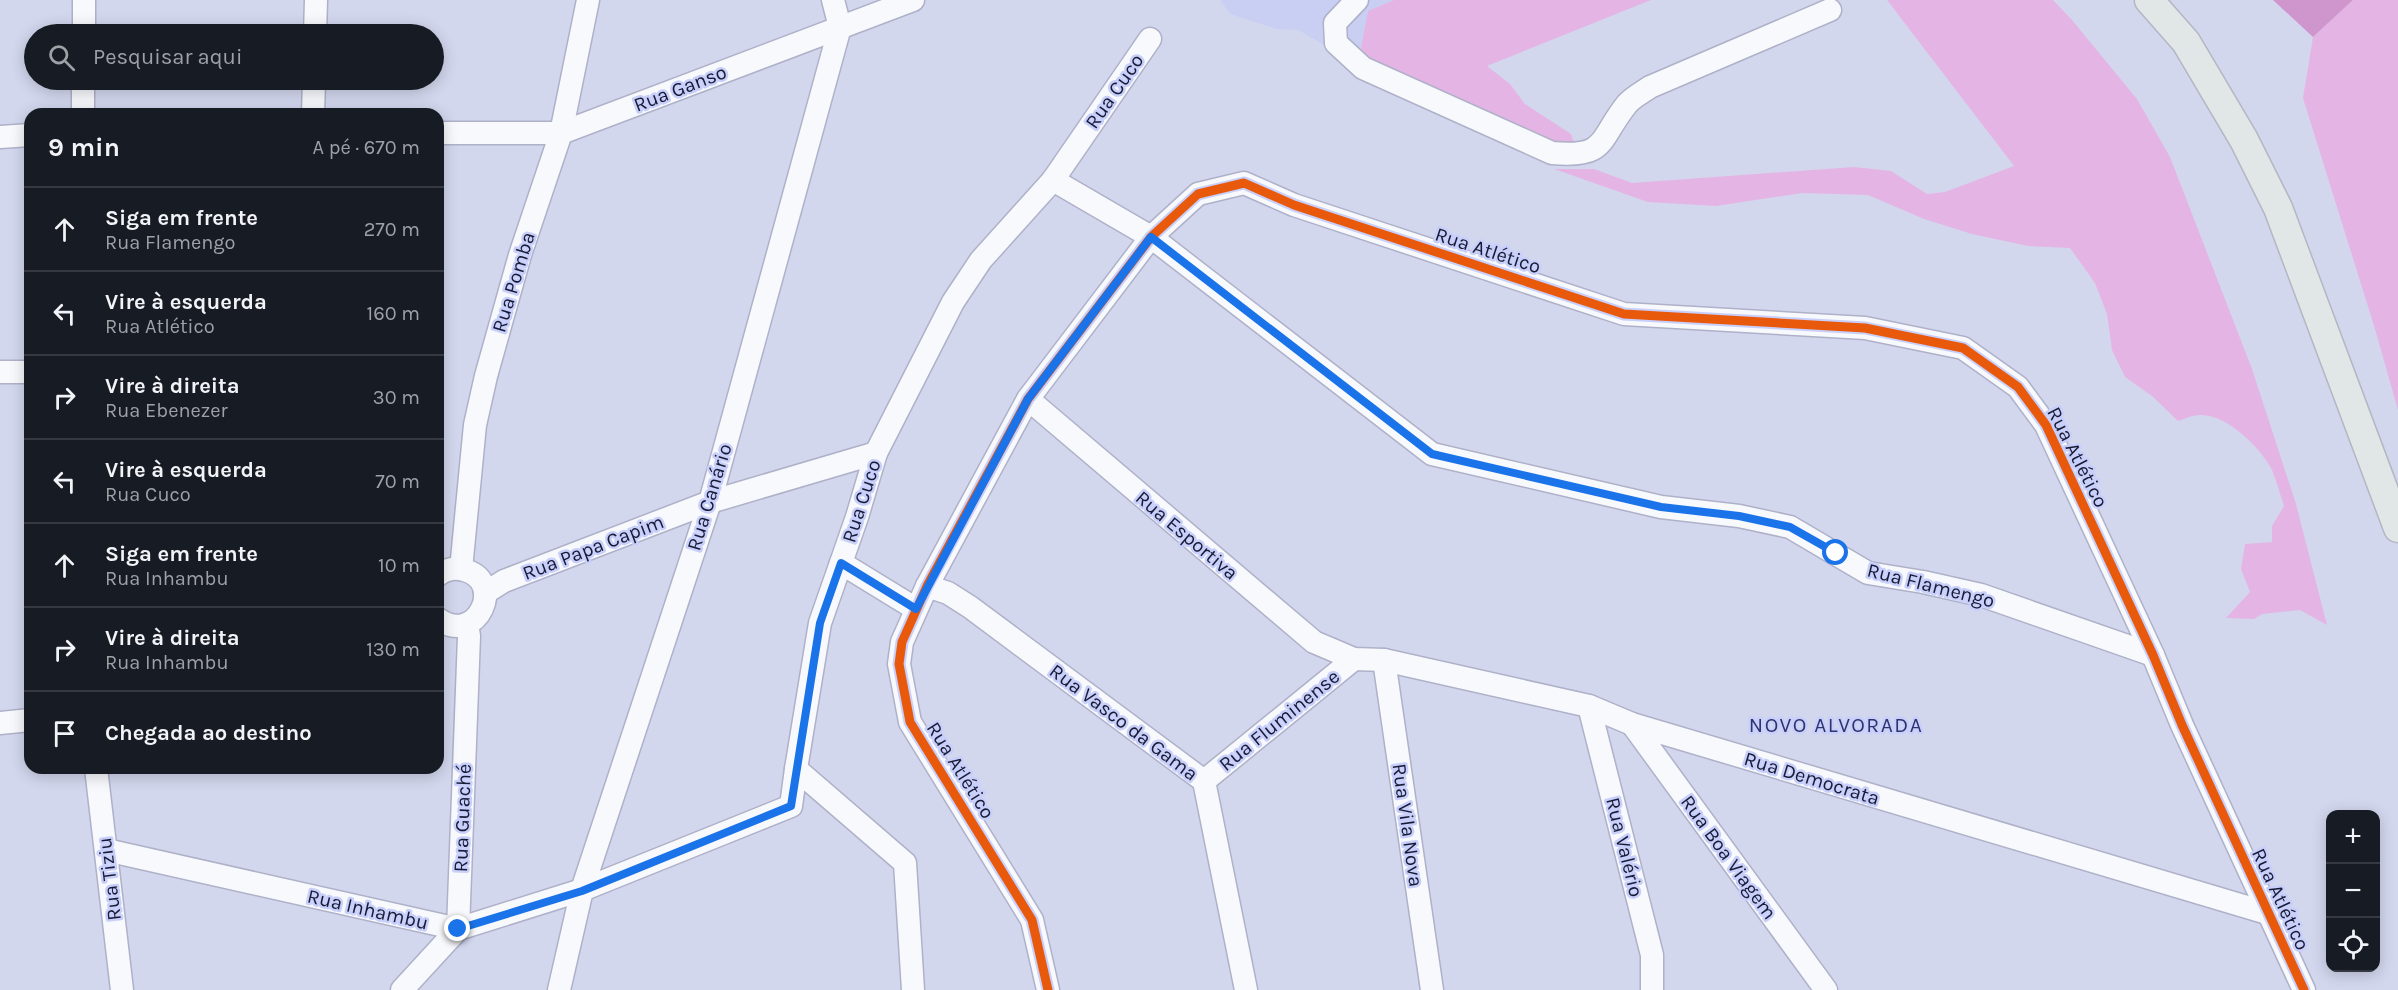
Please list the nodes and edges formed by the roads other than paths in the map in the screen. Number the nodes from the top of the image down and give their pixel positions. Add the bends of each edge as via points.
1 (84, 0) edge
2 (316, 0) edge
3 (588, 0) edge
4 (833, 0) edge
5 (913, 0) edge
6 (1358, 0) edge
7 (2149, 0) edge
8 (1830, 10) dead end
9 (84, 24) edge
10 (315, 24) edge
11 (840, 27) junction
12 (1150, 39) dead end
13 (83, 90) edge
14 (314, 90) edge
15 (83, 108) edge
16 (313, 108) edge
17 (444, 133) edge
18 (561, 134) junction
19 (24, 135) edge
20 (0, 137) edge
21 (1053, 180) junction
22 (1151, 237) junction
23 (0, 372) edge
24 (24, 372) edge
25 (1028, 399) junction
26 (876, 453) junction
27 (710, 502) junction
28 (2398, 528) edge
29 (841, 563) junction
30 (461, 568) junction
31 (444, 572) edge
32 (927, 586) junction
33 (485, 593) junction
34 (916, 609) junction
35 (444, 622) edge
36 (467, 624) junction
37 (2153, 655) junction
38 (1354, 658) junction
39 (1384, 660) junction
40 (1590, 706) junction
41 (24, 721) edge
42 (0, 723) edge
43 (1632, 724) junction
44 (796, 769) junction
45 (97, 774) edge
46 (1204, 781) junction
47 (106, 850) junction
48 (582, 891) junction
49 (2267, 913) junction
50 (458, 929) junction
51 (122, 990) edge
52 (402, 990) edge
53 (560, 990) edge
54 (913, 990) edge
55 (1048, 990) edge
56 (1246, 990) edge
57 (1432, 990) edge
58 (1652, 990) edge
59 (1826, 990) edge
60 (2304, 990) edge

1 - 9 street
2 - 10 street
3 - 18 street, Rua Pomba
4 - 11 street, Rua Canário
5 - 11 street, Rua Ganso
6 - 8 street via 1335,23 1336,43 1363,68 1552,153 1578,156 1602,144 1628,102 1650,87
7 - 28 main road via 2186,42 2244,140 2278,208
11 - 18 street, Rua Ganso
11 - 27 street, Rua Canário
12 - 21 street, Rua Cuco
13 - 15 street
14 - 16 street
17 - 18 street, Rua Ganso
18 - 30 street, Rua Pomba via 520,255 486,376 475,426
19 - 20 street
21 - 22 street, Rua Flamengo
21 - 26 street, Rua Cuco via 981,260 952,302
22 - 25 street, Rua Atlético
22 - 37 street, Rua Flamengo via 1432,454 1661,507 1739,516 1790,527 1868,573 1981,595
22 - 37 street, Rua Atlético via 1198,194 1244,183 1293,205 1624,314 1864,327 1963,348 2018,387 2046,425
23 - 24 street
25 - 32 street, Rua Atlético
25 - 38 street, Rua Esportiva via 1314,642
26 - 27 street, Rua Papa Capim
26 - 29 street, Rua Cuco
27 - 33 street, Rua Papa Capim via 504,581
27 - 48 street, Rua Canário
29 - 34 street
29 - 44 street, Rua Cuco via 820,623
30 - 31 street
30 - 33 street via 477,577
32 - 34 street, Rua Atlético
32 - 46 street, Rua Vasco da Gama via 970,607
33 - 36 street via 482,612
34 - 55 street, Rua Atlético via 902,642 899,664 910,722 1032,920
35 - 36 street via 451,626
36 - 50 street, Rua Guaché
37 - 49 street, Rua Atlético
38 - 39 street, Rua Democrata
38 - 46 street, Rua Fluminense
39 - 40 street, Rua Democrata
39 - 57 street, Rua Vila Nova
40 - 43 street, Rua Democrata
40 - 58 street, Rua Valério via 1652,955
41 - 42 street
43 - 49 street, Rua Democrata
43 - 59 street, Rua Boa Viagem
44 - 48 street, Rua Inhambu via 791,806
44 - 54 street via 905,863
45 - 47 street, Rua Tiziu
46 - 56 street, Rua Vasco da Gama
47 - 50 street, Rua Inhambu
47 - 51 street, Rua Tiziu
48 - 50 street, Rua Inhambu
48 - 53 street, Rua Canário
49 - 60 street, Rua Atlético
50 - 52 street

